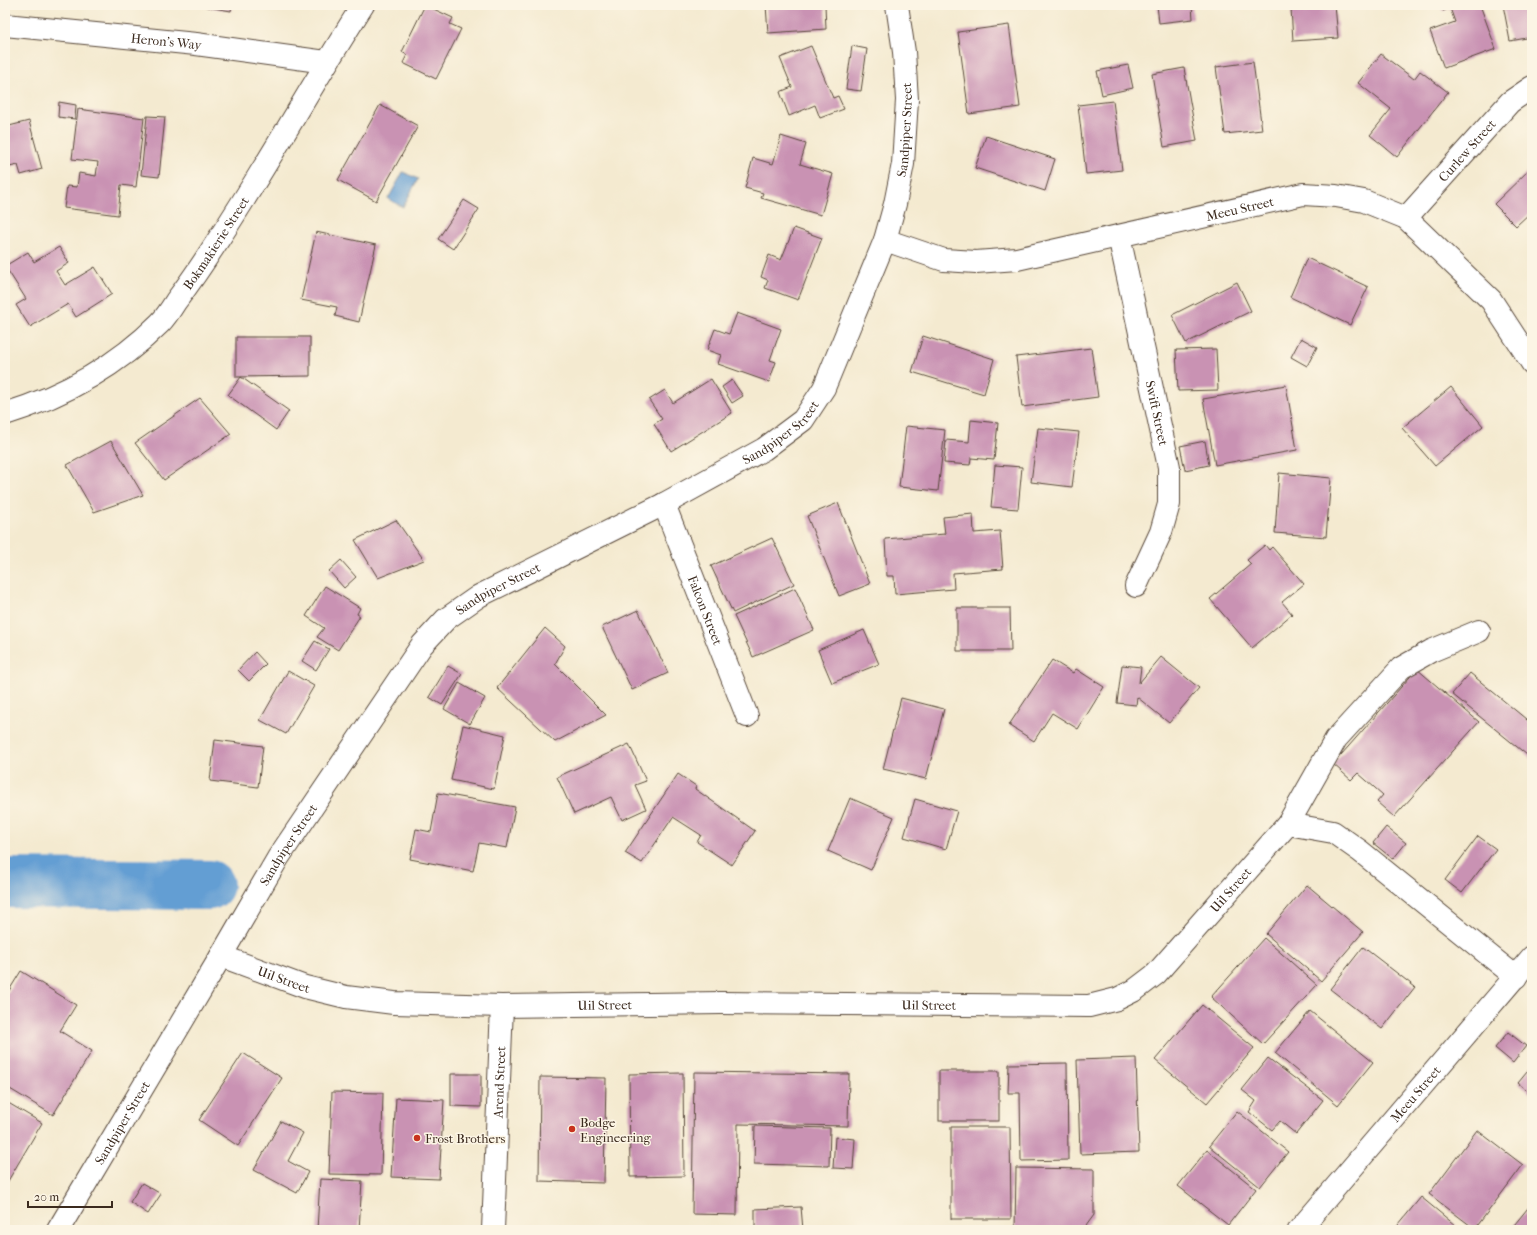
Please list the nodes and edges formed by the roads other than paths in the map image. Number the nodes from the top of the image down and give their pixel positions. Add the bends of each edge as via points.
1 (363, 5) edge
2 (897, 5) edge
3 (5, 25) edge
4 (326, 62) junction
5 (1532, 87) edge
6 (1406, 218) junction
7 (1120, 236) junction
8 (885, 240) junction
9 (1532, 363) edge
10 (5, 414) edge
11 (664, 504) junction
12 (1136, 586) dead end
13 (1479, 631) dead end
14 (747, 716) dead end
15 (1288, 824) junction
16 (221, 956) junction
17 (1532, 957) edge
18 (1516, 976) junction
19 (502, 1006) junction
20 (58, 1230) edge
21 (493, 1230) edge
22 (1299, 1230) edge

1 - 4 street, Bokmakierie Street
2 - 8 street, Sandpiper Street via 904,52 907,100 903,164
3 - 4 street, Heron's Way via 196,44
4 - 10 street, Bokmakierie Street via 251,189 193,279 161,322 129,351 90,378
5 - 6 street, Curlew Street via 1510,102
6 - 7 street, Meeu Street via 1364,201 1303,194
6 - 9 street, Meeu Street via 1491,300
7 - 8 street, Meeu Street via 1017,259 976,262 944,260
7 - 12 street, Swift Street via 1169,467 1168,504 1161,532
8 - 11 street, Sandpiper Street via 824,388 803,420 764,449
11 - 14 street, Falcon Street
11 - 16 street, Sandpiper Street via 479,596 446,619 422,645 278,858
13 - 15 street, Uil Street via 1431,651 1401,668 1336,739
15 - 18 street via 1332,832 1360,851
15 - 19 street, Uil Street via 1156,974 1135,990 1117,999 1089,1006 721,1003
16 - 19 street, Uil Street via 305,986 346,997 394,1003
16 - 20 street, Sandpiper Street
17 - 18 street, Meeu Street
18 - 22 street, Meeu Street
19 - 21 street, Arend Street

